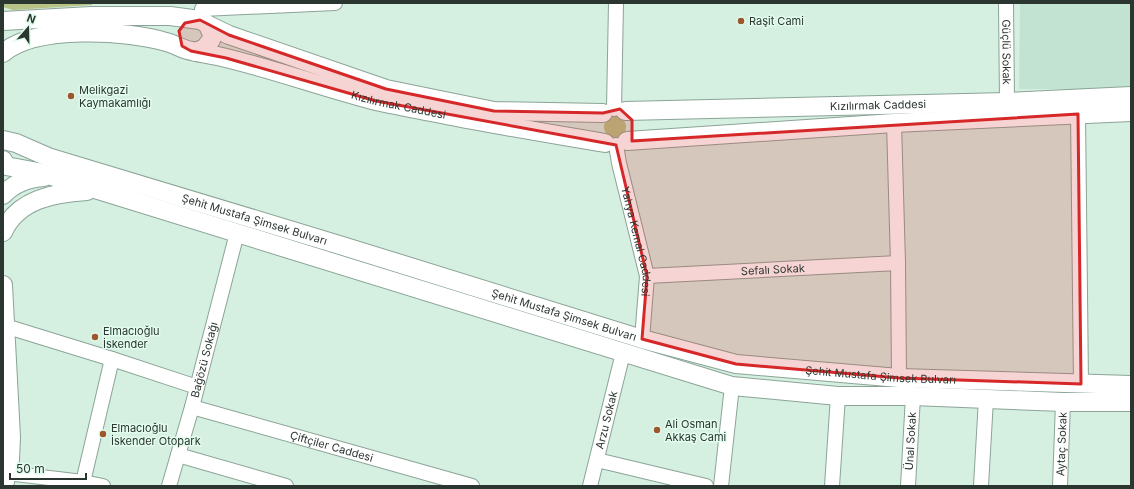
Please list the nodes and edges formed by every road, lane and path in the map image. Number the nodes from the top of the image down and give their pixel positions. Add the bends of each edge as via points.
1 (335, 3) edge
2 (616, 3) edge
3 (1006, 3) edge
4 (201, 15) edge
5 (3, 21) edge
6 (191, 51) junction
7 (3, 53) edge
8 (1131, 96) edge
9 (1007, 102) junction
10 (614, 111) junction
11 (1131, 112) edge
12 (1078, 114) junction
13 (894, 123) junction
14 (616, 143) junction
15 (7, 146) edge
16 (3, 160) edge
17 (59, 178) junction
18 (101, 191) junction
19 (3, 195) edge
20 (3, 232) edge
21 (237, 233) junction
22 (898, 263) junction
23 (647, 276) junction
24 (3, 285) edge
25 (5, 326) junction
26 (642, 339) junction
27 (623, 353) junction
28 (112, 359) junction
29 (899, 378) junction
30 (1081, 384) junction
31 (1131, 385) edge
32 (197, 386) junction
33 (732, 386) junction
34 (838, 396) junction
35 (913, 396) junction
36 (986, 399) junction
37 (1063, 402) junction
38 (1131, 402) edge
39 (192, 408) junction
40 (178, 455) junction
41 (596, 460) junction
42 (6, 480) edge
43 (430, 481) edge
44 (83, 482) junction
45 (103, 486) edge
46 (168, 486) edge
47 (286, 486) edge
48 (472, 486) edge
49 (590, 486) edge
50 (706, 486) edge
51 (721, 486) edge
52 (832, 486) edge
53 (908, 486) edge
54 (981, 486) edge
55 (1060, 486) edge

1 - 4 street
2 - 10 street
3 - 9 street, Güçlü Sokak
4 - 5 main road, Kızılırmak Caddesi via 91,16
4 - 6 main road via 212,35 211,40 205,48
4 - 6 main road via 185,23 179,31 180,41
4 - 10 main road, Kızılırmak Caddesi via 229,34 386,89 494,111
6 - 7 main road, Kızılırmak Caddesi via 144,37 84,33 32,38 14,45
6 - 14 main road, Kızılırmak Caddesi via 226,58 376,101 489,124
8 - 9 main road, Kızılırmak Caddesi
9 - 10 main road, Kızılırmak Caddesi
10 - 14 main road via 632,120 634,126 631,137
10 - 14 main road via 600,117 597,128 601,139
11 - 12 main road, Kızılırmak Caddesi
12 - 13 main road, Kızılırmak Caddesi
12 - 30 street
13 - 14 main road, Kızılırmak Caddesi
13 - 22 street
14 - 23 street, Yahya Kemal Caddesi via 618,163
15 - 26 main road, Şehit Mustafa Şimsek Bulvarı
16 - 17 main road via 6,166
17 - 18 main road, Şehit Mustafa Şimsek Bulvarı
17 - 19 main road via 30,178
18 - 20 main road via 61,193 38,199 14,215
18 - 21 main road, Şehit Mustafa Şimsek Bulvarı
21 - 27 main road, Şehit Mustafa Şimsek Bulvarı
21 - 32 street, Bağözü Sokağı
22 - 23 street, Sefalı Sokak
22 - 29 street
23 - 26 street, Yahya Kemal Caddesi
24 - 25 main road
25 - 28 street
25 - 42 main road via 11,437
26 - 29 main road, Şehit Mustafa Şimsek Bulvarı via 736,364
27 - 33 main road, Şehit Mustafa Şimsek Bulvarı
27 - 41 street, Arzu Sokak
28 - 32 street
28 - 44 street
29 - 30 main road, Şehit Mustafa Şimsek Bulvarı
30 - 31 main road, Şehit Mustafa Şimsek Bulvarı
32 - 39 street, Bağözü Sokağı
33 - 34 main road, Şehit Mustafa Şimsek Bulvarı
33 - 51 street
34 - 35 main road, Şehit Mustafa Şimsek Bulvarı
34 - 52 street
35 - 36 main road, Şehit Mustafa Şimsek Bulvarı
35 - 53 street, Ünal Sokak
36 - 37 main road, Şehit Mustafa Şimsek Bulvarı
36 - 54 street
37 - 38 main road, Şehit Mustafa Şimsek Bulvarı
37 - 55 street, Aytaç Sokak
39 - 40 street, Bağözü Sokağı
39 - 43 street, Çiftçiler Caddesi
40 - 46 street, Bağözü Sokağı
40 - 47 street
41 - 49 street, Arzu Sokak
41 - 50 street
42 - 44 street
43 - 48 street, Çiftçiler Caddesi
44 - 45 street

